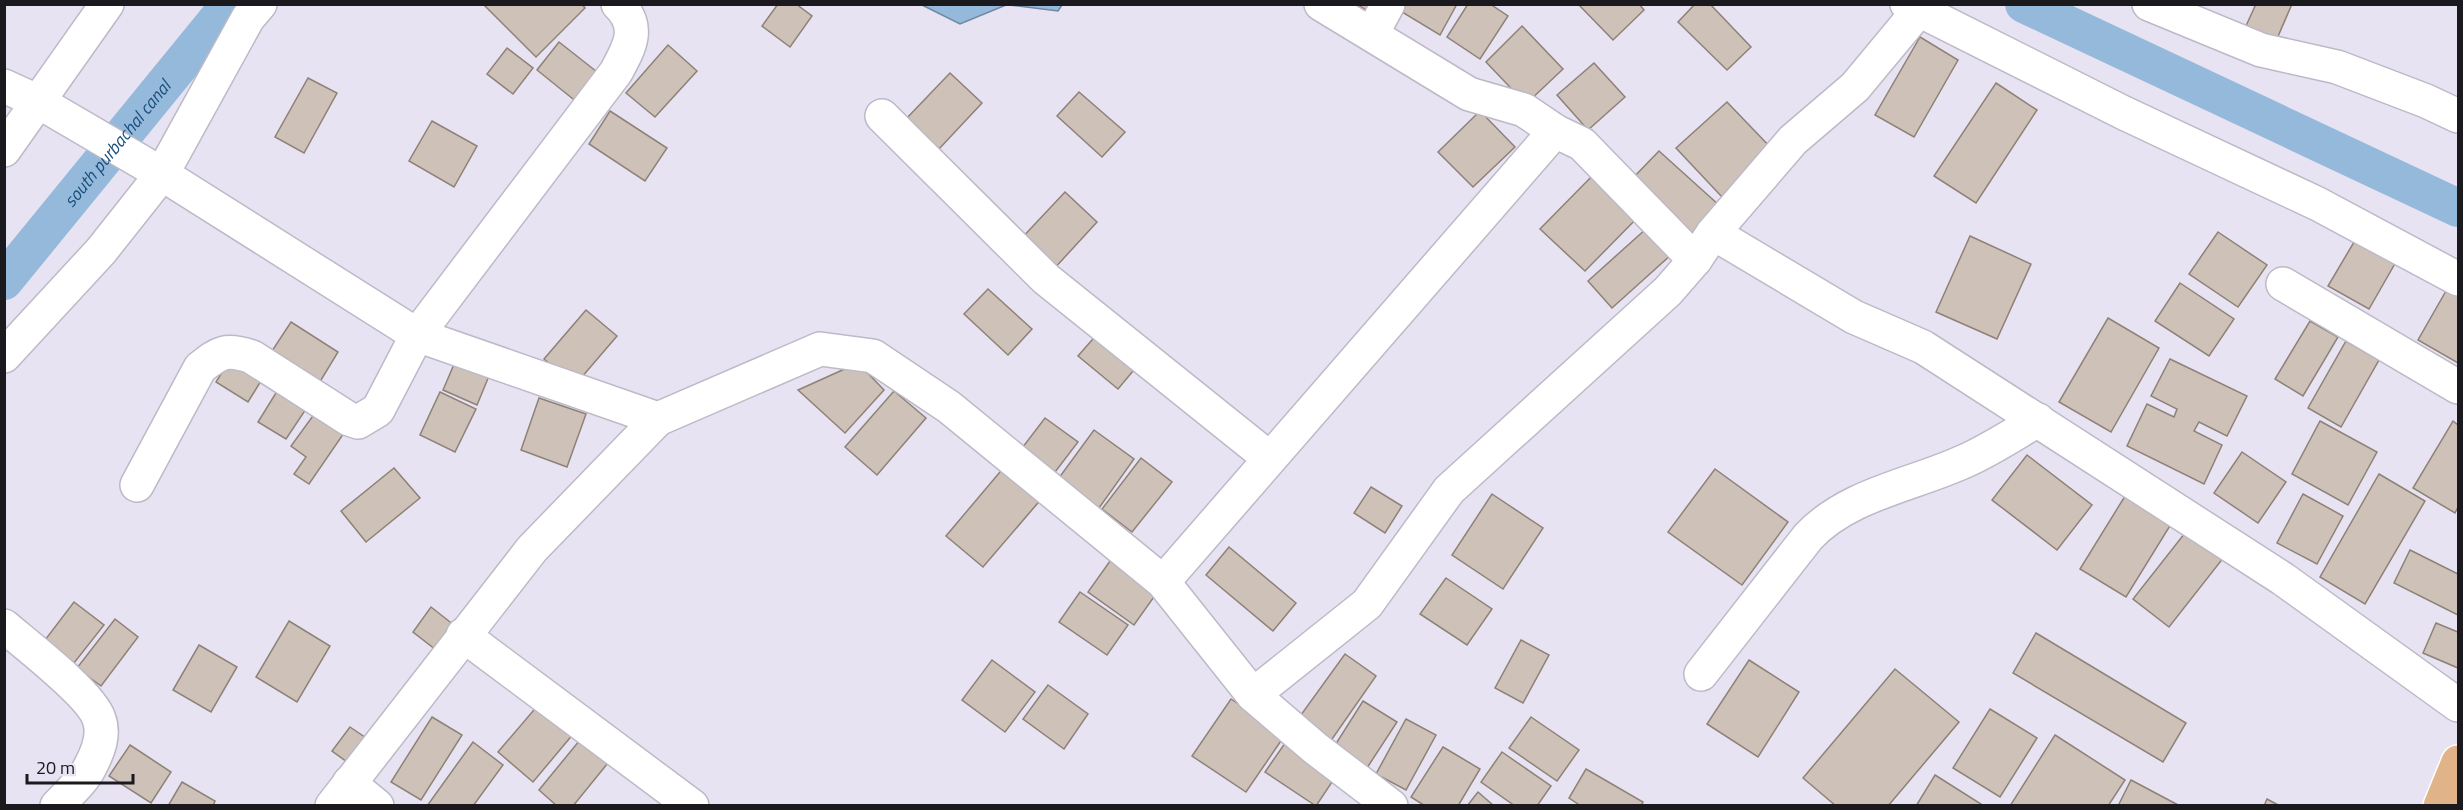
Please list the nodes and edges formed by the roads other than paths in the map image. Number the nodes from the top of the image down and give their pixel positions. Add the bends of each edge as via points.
1 (107, 4) edge
2 (260, 4) edge
3 (618, 4) edge
4 (1321, 4) edge
5 (1388, 4) edge
6 (1916, 7) edge
7 (2169, 8) edge
8 (1372, 34) junction
9 (4, 86) edge
10 (49, 108) junction
11 (2458, 116) edge
12 (882, 117) dead end
13 (1555, 131) junction
14 (4, 150) edge
15 (152, 168) junction
16 (1713, 233) junction
17 (1695, 260) junction
18 (2458, 279) edge
19 (2283, 284) dead end
20 (417, 335) junction
21 (4, 356) edge
22 (2458, 387) edge
23 (658, 420) junction
24 (2038, 420) junction
25 (1269, 458) junction
26 (137, 485) dead end
27 (1163, 582) junction
28 (4, 626) edge
29 (463, 635) junction
30 (1701, 674) dead end
31 (1253, 695) junction
32 (2458, 705) edge
33 (2458, 762) edge
34 (340, 794) edge
35 (57, 806) edge
36 (377, 806) edge
37 (692, 806) edge
38 (1391, 806) edge
39 (2440, 806) edge

1 - 10 street
2 - 15 street
3 - 20 street via 632,25 633,41 616,72
4 - 8 street
5 - 8 street
6 - 16 street via 1855,87 1793,140
6 - 18 street via 2124,113 2318,204
7 - 11 street via 2261,50 2337,67
8 - 13 street via 1469,94 1524,110
9 - 10 street
10 - 14 street
10 - 15 street
12 - 25 street via 1046,279
13 - 17 street via 1582,144
13 - 25 street
15 - 20 street
15 - 21 street via 101,251
16 - 17 street
16 - 24 street via 1854,317 1923,347
17 - 31 street via 1668,291 1449,490 1367,604
19 - 22 street
20 - 23 street
20 - 26 street via 378,410 358,422 252,357 234,351 216,354 200,368
23 - 27 street via 820,349 873,356 949,407
23 - 29 street via 532,549
24 - 30 street via 1965,461 1826,519
24 - 32 street via 2283,579
25 - 27 street
27 - 31 street
28 - 35 street via 80,693 99,716 100,745 89,769
29 - 34 street
29 - 37 street
31 - 38 street
33 - 39 main road
34 - 36 street

